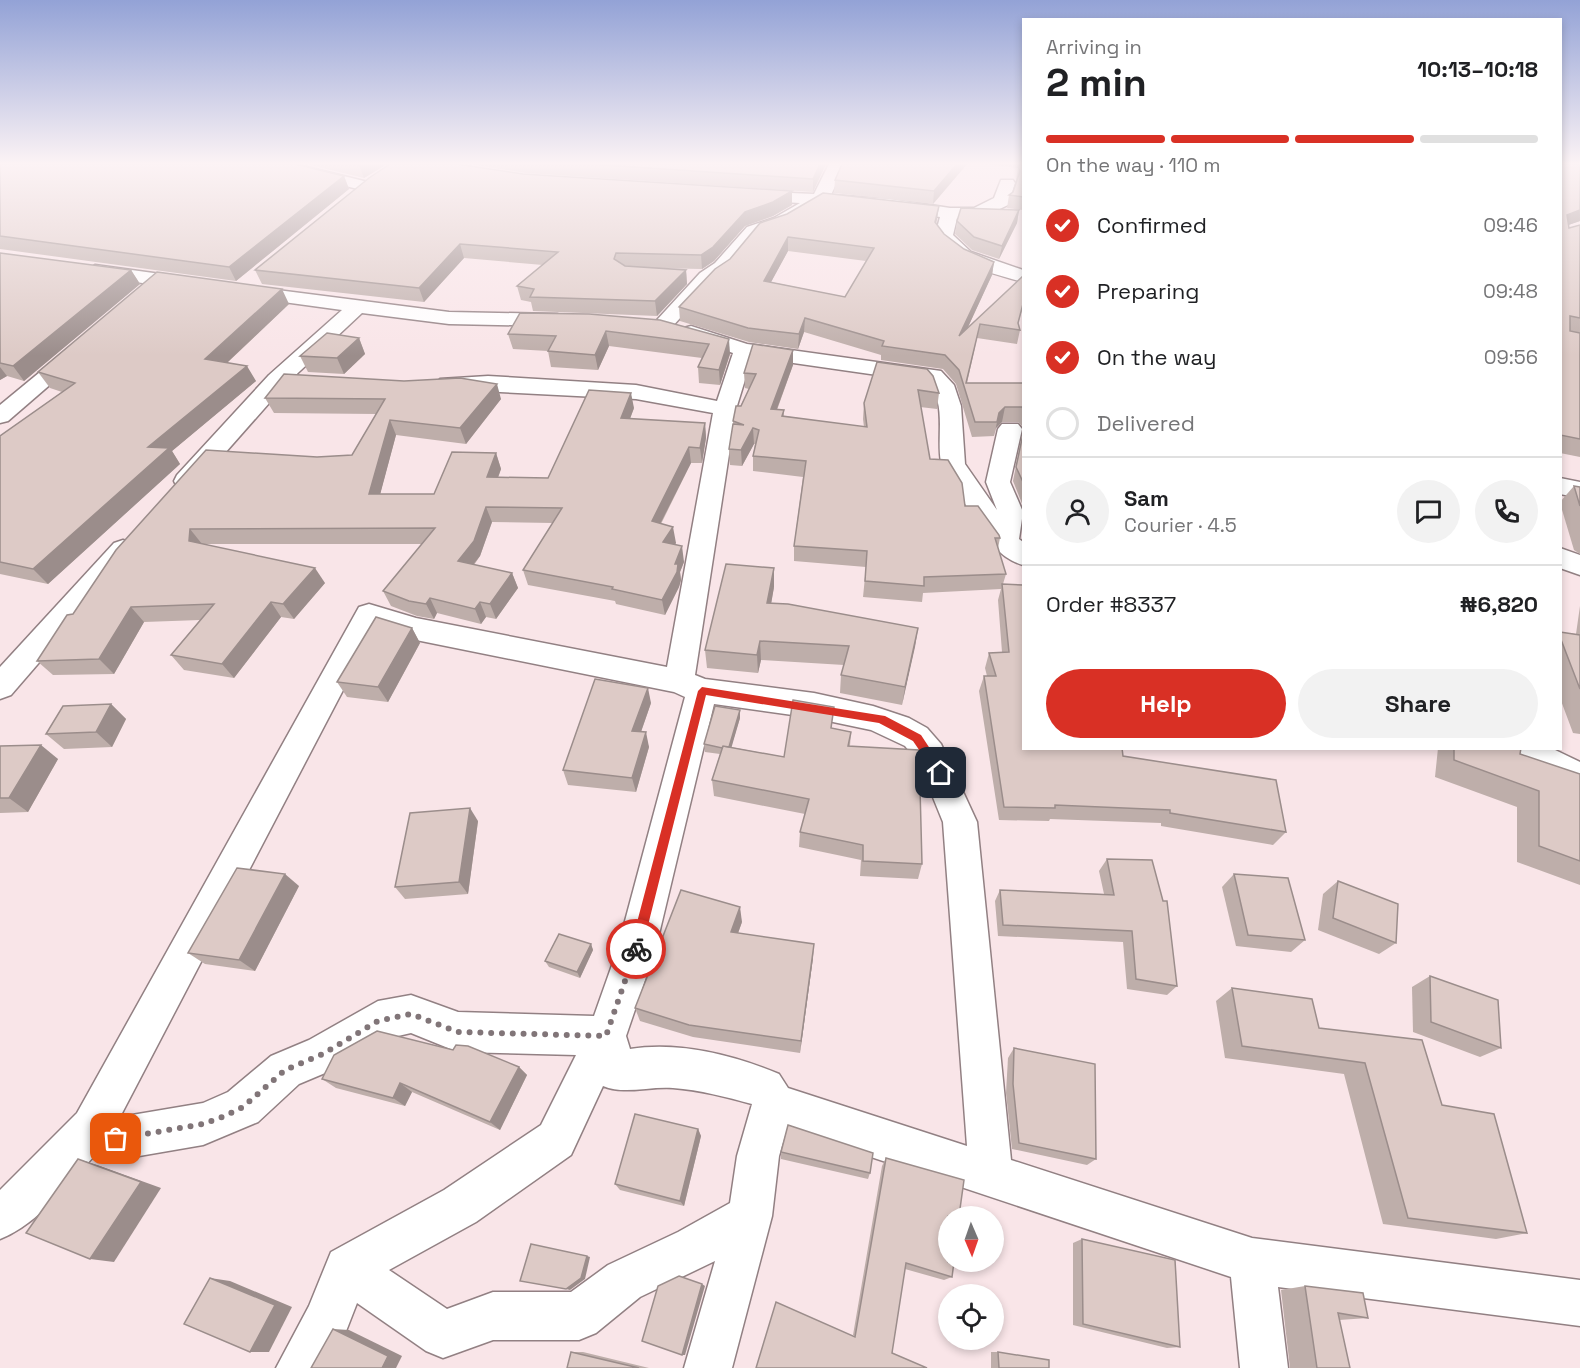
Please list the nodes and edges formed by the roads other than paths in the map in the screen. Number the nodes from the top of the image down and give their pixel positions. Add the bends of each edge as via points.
1 (762, 228) edge
2 (946, 228) edge
3 (80, 269) edge
4 (257, 276) edge
5 (1022, 276) edge
6 (159, 280) junction
7 (205, 286) edge
8 (136, 300) edge
9 (356, 308) junction
10 (581, 320) edge
11 (640, 323) edge
12 (663, 325) junction
13 (94, 337) edge
14 (744, 350) junction
15 (277, 380) junction
16 (309, 382) edge
17 (431, 385) edge
18 (725, 409) junction
19 (0, 416) edge
20 (1010, 429) dead end
21 (1562, 486) edge
22 (1580, 490) edge
23 (167, 500) edge
24 (135, 536) edge
25 (1014, 549) edge
26 (1562, 558) edge
27 (1580, 566) edge
28 (691, 686) junction
29 (0, 687) edge
30 (1522, 750) edge
31 (1580, 777) edge
32 (606, 1036) junction
33 (774, 1104) junction
34 (92, 1128) junction
35 (991, 1175) junction
36 (750, 1216) junction
37 (0, 1217) edge
38 (1252, 1261) junction
39 (347, 1268) junction
40 (1580, 1303) edge
41 (300, 1368) edge
42 (708, 1368) edge
43 (1264, 1368) edge

1 - 12 street via 753,231 722,267 698,276
2 - 5 street via 944,236 965,256
3 - 6 street
4 - 9 street via 233,290
6 - 7 street
6 - 8 street
9 - 10 street via 449,318
9 - 15 street
11 - 12 street
12 - 14 street
13 - 19 street
14 - 18 street
14 - 25 street via 933,376 943,385 950,406 953,464
15 - 16 street
15 - 23 street
17 - 18 street via 489,383 636,392
18 - 28 street
20 - 25 street via 998,482 1011,514
21 - 22 street
24 - 29 street
26 - 27 street
28 - 32 street via 636,951
28 - 34 street via 416,629 369,614
28 - 35 street via 881,719 917,738 941,773 960,822
30 - 31 street
32 - 33 street via 616,1071 640,1066 703,1070 765,1088
32 - 34 street via 458,1032 411,1014 378,1021 323,1054 285,1070 243,1107 203,1124 116,1139
32 - 39 street via 556,1140 460,1206
33 - 35 street
33 - 36 street via 758,1156
34 - 37 street via 18,1204
35 - 38 street
36 - 39 street via 624,1281 579,1316 493,1316 443,1334
36 - 42 street
38 - 40 street
38 - 43 street
39 - 41 street via 326,1322

